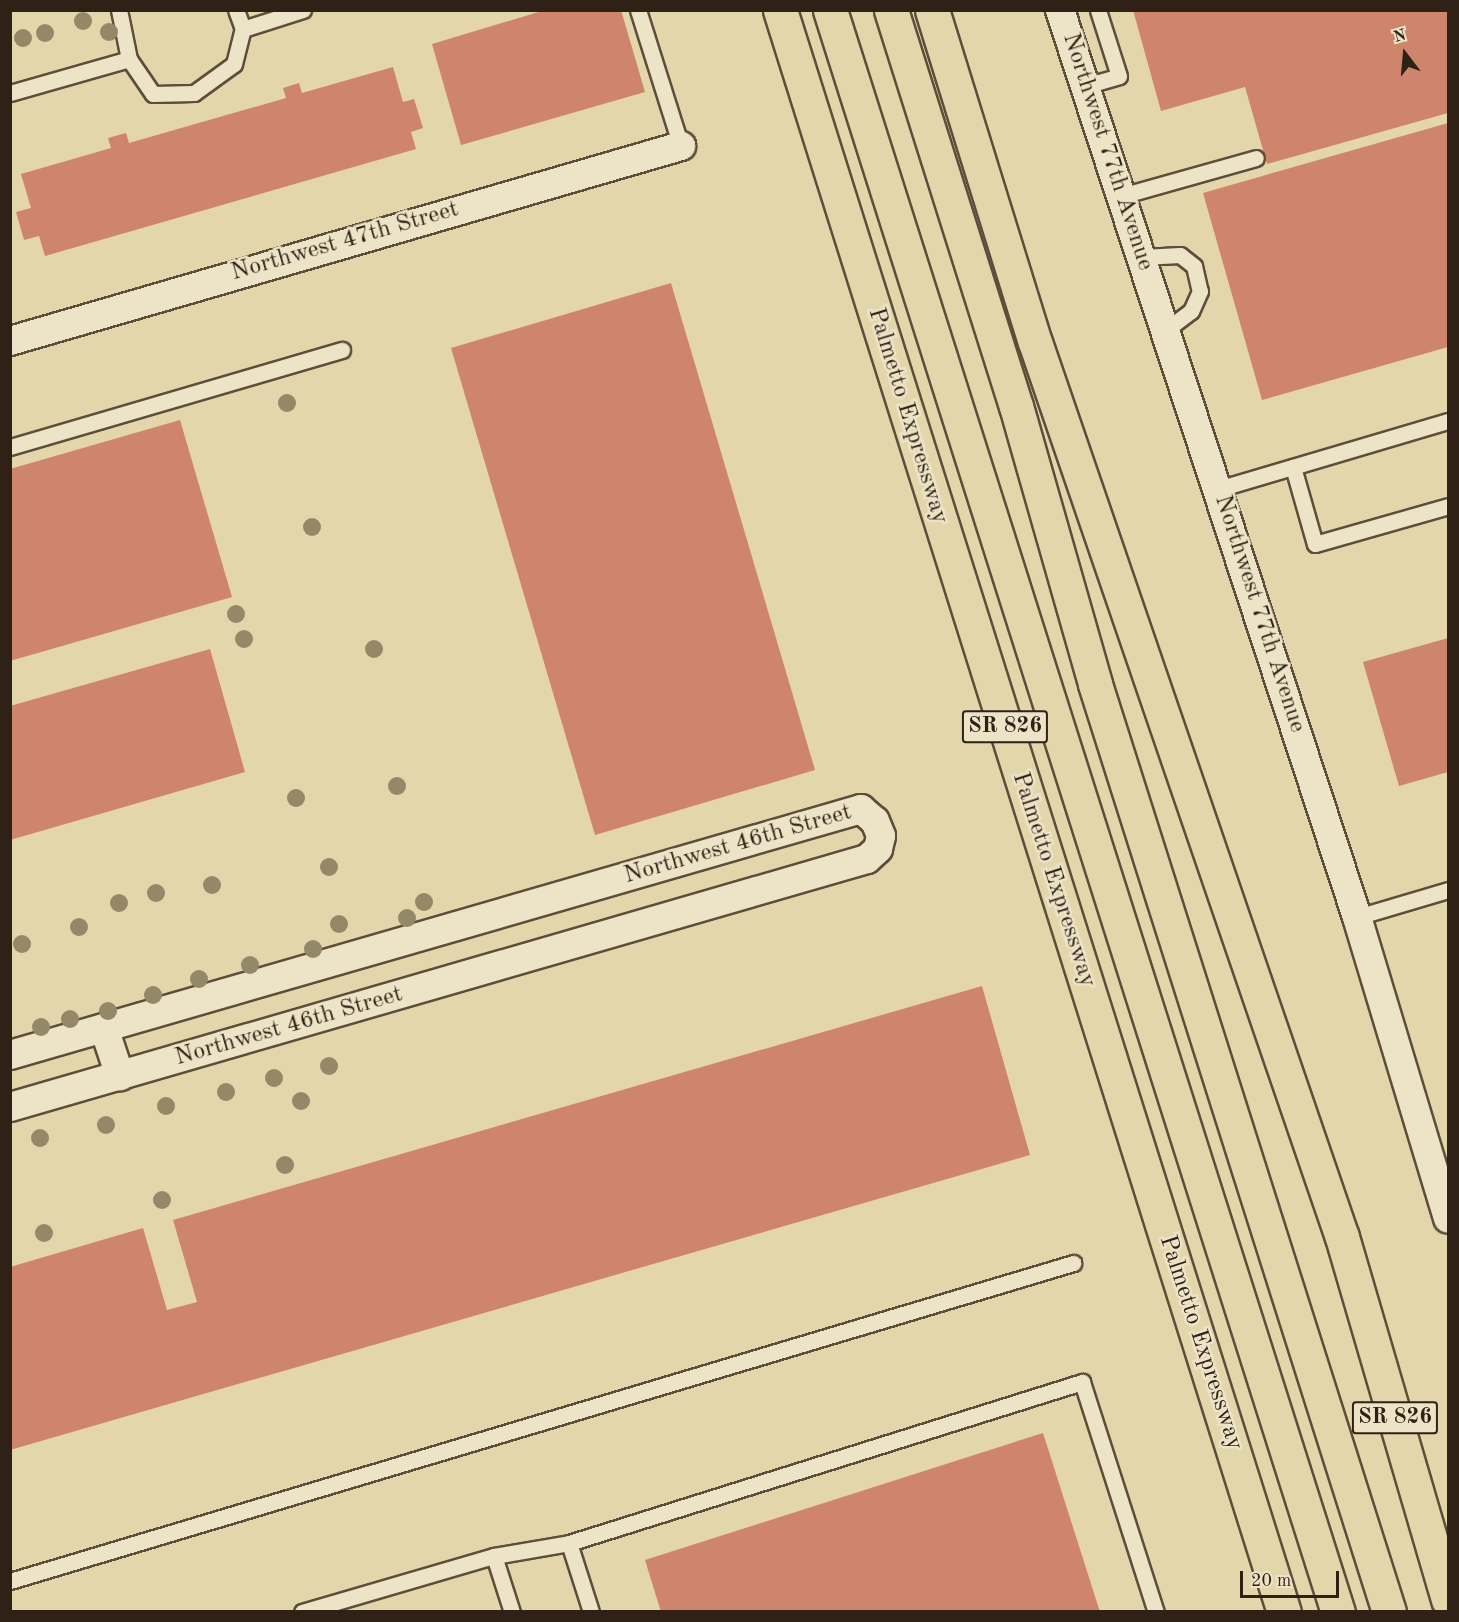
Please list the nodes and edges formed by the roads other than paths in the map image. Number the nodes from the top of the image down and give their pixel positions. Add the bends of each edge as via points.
1 (119, 10) edge
2 (236, 10) edge
3 (303, 10) edge
4 (638, 10) edge
5 (780, 10) edge
6 (830, 10) edge
7 (891, 10) edge
8 (932, 10) edge
9 (1060, 10) edge
10 (1098, 10) edge
11 (243, 29) junction
12 (129, 59) junction
13 (1085, 86) junction
14 (10, 93) edge
15 (681, 146) joint
16 (1256, 158) dead end
17 (1121, 196) junction
18 (1142, 257) junction
19 (1166, 330) junction
20 (10, 341) edge
21 (342, 350) dead end
22 (1449, 421) edge
23 (10, 447) edge
24 (1293, 467) junction
25 (1218, 489) junction
26 (1449, 506) edge
27 (1449, 890) edge
28 (1357, 917) junction
29 (104, 1028) junction
30 (10, 1054) edge
31 (120, 1076) junction
32 (10, 1107) edge
33 (1449, 1219) edge
34 (1073, 1263) dead end
35 (569, 1543) junction
36 (494, 1556) junction
37 (10, 1581) edge
38 (1449, 1600) edge
39 (302, 1611) edge
40 (512, 1611) edge
41 (591, 1611) edge
42 (1156, 1611) edge
43 (1284, 1611) edge
44 (1338, 1611) edge
45 (1389, 1611) edge

1 - 12 lane
2 - 11 lane
3 - 11 lane
4 - 15 lane
5 - 43 highway, Palmetto Expressway / SR 826
6 - 44 highway
7 - 45 highway via 1016,406 1095,684
8 - 38 highway, SR 826 via 1035,342 1342,1237
9 - 13 street, Northwest 77th Avenue
10 - 13 lane via 1119,76
11 - 12 lane via 234,64 194,93 153,94
12 - 14 lane
13 - 17 street, Northwest 77th Avenue
15 - 20 street, Northwest 47th Street
16 - 17 lane
17 - 18 street, Northwest 77th Avenue
18 - 19 street, Northwest 77th Avenue
18 - 19 lane via 1180,255 1194,266 1200,291 1191,311
19 - 25 street, Northwest 77th Avenue
21 - 23 lane
22 - 24 lane
24 - 25 lane
24 - 26 lane via 1315,544
25 - 28 street, Northwest 77th Avenue
27 - 28 lane
28 - 33 street, Northwest 77th Avenue
29 - 30 street, Northwest 46th Street
29 - 31 street
29 - 31 street, Northwest 46th Street via 861,809 875,821 881,836 878,849 867,859
31 - 32 street, Northwest 46th Street
34 - 37 lane
35 - 36 lane
35 - 41 lane
35 - 42 lane via 1082,1382
36 - 39 lane
36 - 40 lane

